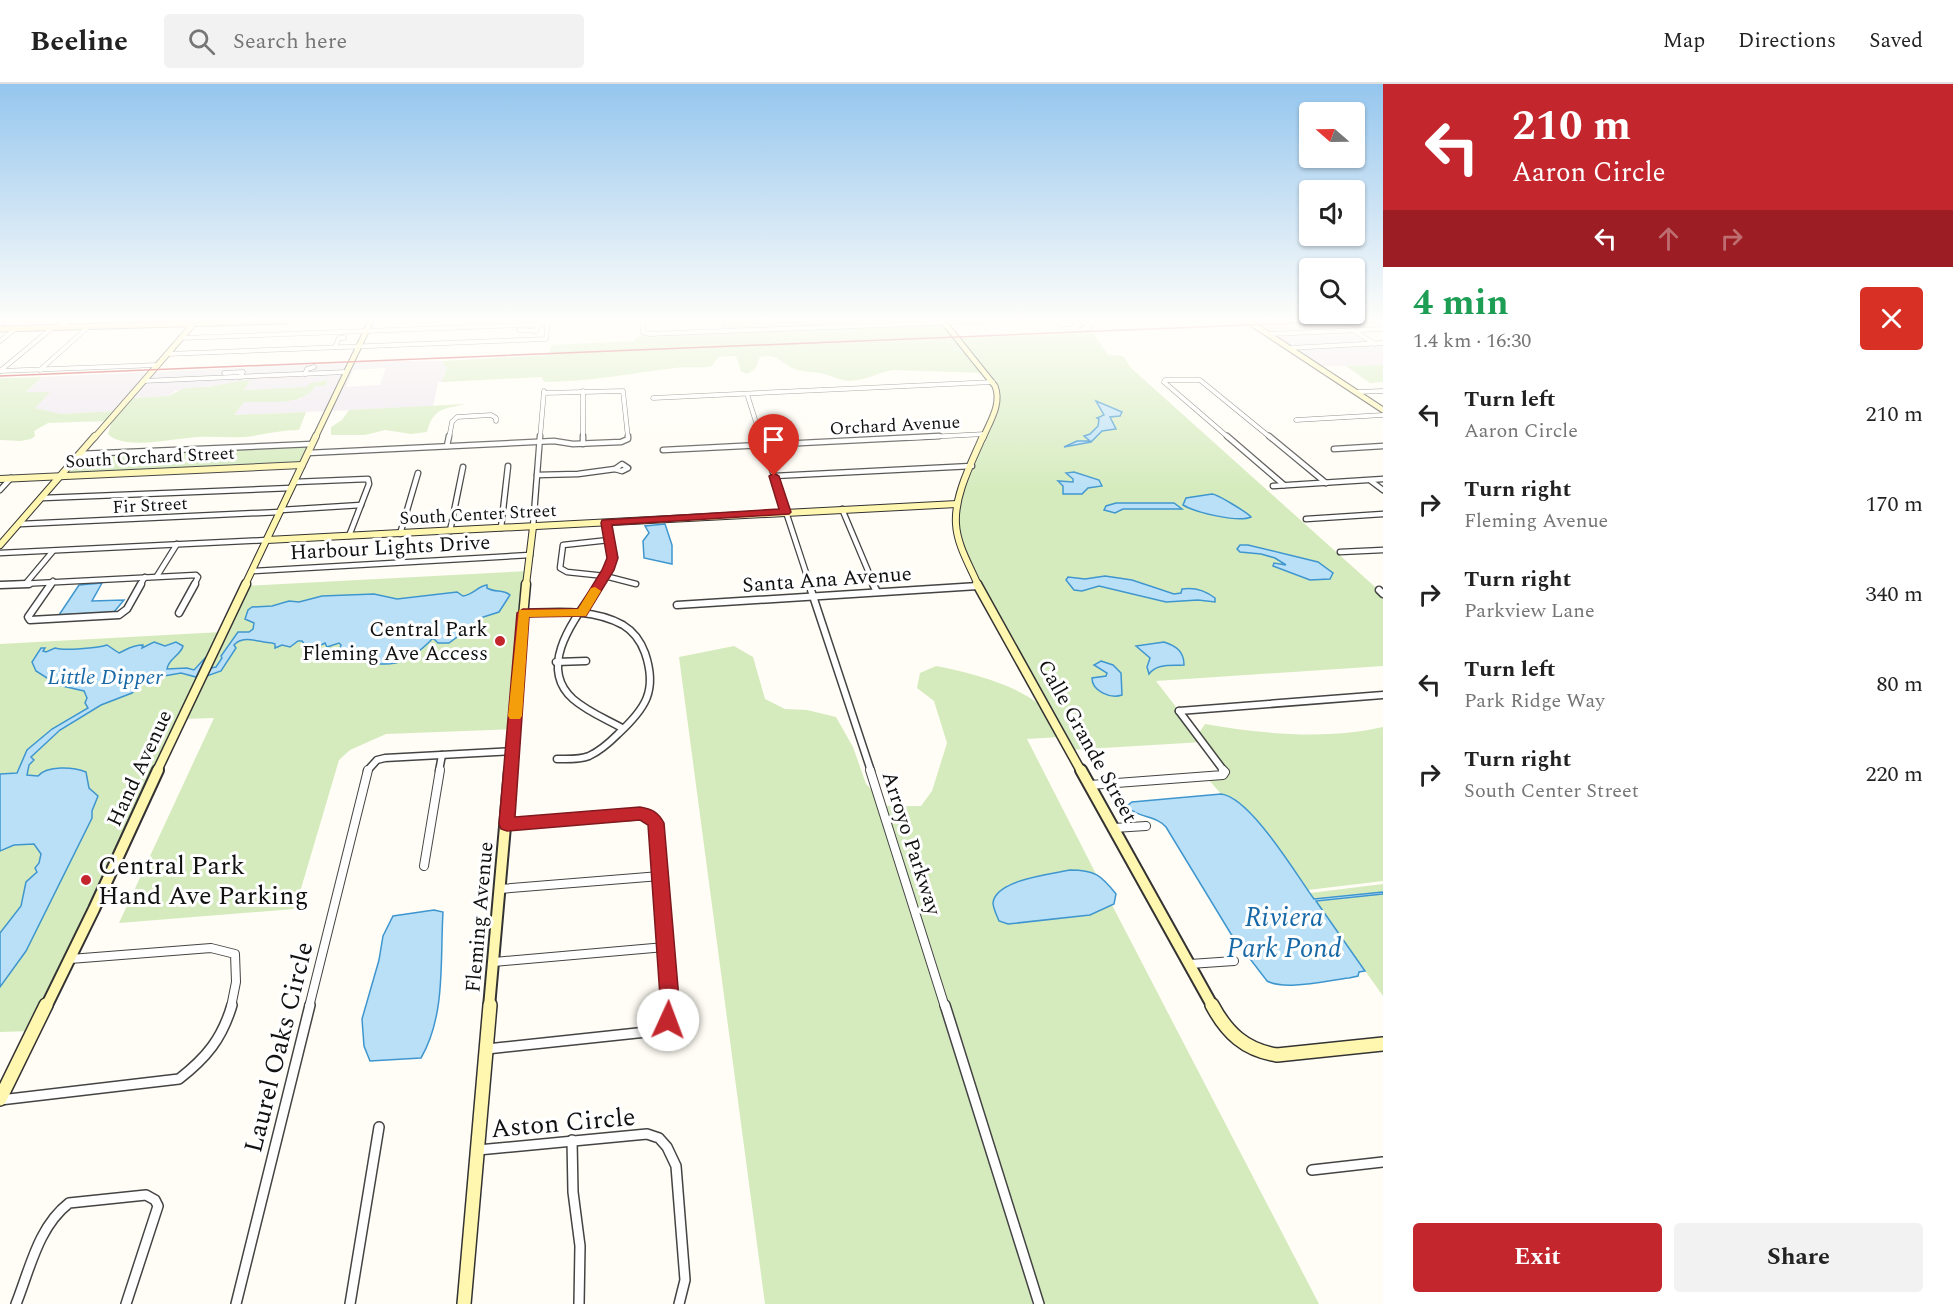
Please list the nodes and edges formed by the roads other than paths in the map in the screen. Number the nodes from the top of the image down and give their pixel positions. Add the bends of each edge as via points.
1 (146, 378) edge
2 (217, 378) edge
3 (343, 378) edge
4 (990, 378) edge
5 (1335, 378) edge
6 (143, 381) junction
7 (993, 382) junction
8 (583, 391) junction
9 (1383, 391) edge
10 (1356, 392) junction
11 (747, 394) junction
12 (653, 398) dead end
13 (1383, 410) edge
14 (1383, 415) edge
15 (1296, 420) dead end
16 (496, 421) dead end
17 (984, 434) junction
18 (540, 441) junction
19 (312, 444) junction
20 (584, 444) junction
21 (764, 445) junction
22 (447, 446) junction
23 (1383, 446) edge
24 (1334, 448) dead end
25 (663, 450) dead end
26 (308, 453) junction
27 (79, 454) junction
28 (302, 465) junction
29 (508, 466) dead end
30 (973, 466) junction
31 (463, 467) dead end
32 (615, 469) dead end
33 (418, 473) dead end
34 (537, 475) junction
35 (61, 476) junction
36 (774, 476) junction
37 (11, 478) junction
38 (0, 479) edge
39 (1383, 479) edge
40 (1370, 480) junction
41 (1326, 483) junction
42 (293, 485) junction
43 (1284, 485) junction
44 (1273, 486) dead end
45 (0, 490) edge
46 (1383, 490) edge
47 (43, 498) junction
48 (957, 504) junction
49 (361, 506) junction
50 (842, 509) junction
51 (280, 511) junction
52 (785, 512) junction
53 (1383, 514) edge
54 (1306, 519) dead end
55 (606, 523) junction
56 (21, 524) junction
57 (533, 527) junction
58 (501, 528) junction
59 (450, 531) junction
60 (400, 534) junction
61 (349, 536) junction
62 (267, 540) junction
63 (609, 540) junction
64 (177, 544) junction
65 (0, 545) edge
66 (1383, 550) edge
67 (53, 551) junction
68 (1340, 552) dead end
69 (0, 553) edge
70 (530, 555) junction
71 (252, 571) junction
72 (157, 576) junction
73 (605, 576) junction
74 (146, 577) junction
75 (53, 581) junction
76 (27, 582) junction
77 (636, 584) dead end
78 (0, 585) edge
79 (978, 586) junction
80 (877, 592) junction
81 (813, 596) junction
82 (677, 605) dead end
83 (179, 613) dead end
84 (523, 613) junction
85 (581, 613) junction
86 (586, 661) dead end
87 (556, 662) junction
88 (1383, 695) edge
89 (622, 728) junction
90 (513, 751) junction
91 (442, 755) junction
92 (557, 759) dead end
93 (1090, 785) junction
94 (507, 824) junction
95 (1146, 826) dead end
96 (1114, 828) junction
97 (424, 866) dead end
98 (660, 876) junction
99 (500, 889) junction
100 (665, 947) junction
101 (70, 959) junction
102 (1234, 961) dead end
103 (494, 962) junction
104 (1190, 964) junction
105 (1383, 1044) edge
106 (486, 1049) junction
107 (0, 1100) edge
108 (379, 1127) dead end
109 (572, 1140) junction
110 (478, 1150) junction
111 (1383, 1162) edge
112 (1312, 1170) dead end
113 (16, 1304) edge
114 (126, 1304) edge
115 (236, 1304) edge
116 (350, 1304) edge
117 (464, 1304) edge
118 (579, 1304) edge
119 (679, 1304) edge
120 (1039, 1304) edge

1 - 6 street
2 - 6 street
3 - 19 street, Hand Avenue
4 - 7 street
5 - 10 street
6 - 27 street
7 - 11 street
7 - 17 street, Calle Grande Street via 998,402
8 - 18 street, Fleming Avenue via 544,392
8 - 20 street
8 - 20 street via 623,391 629,436 621,442
9 - 10 street
10 - 13 street
11 - 12 street
11 - 21 street, Arroyo Parkway
14 - 15 street
16 - 22 street via 491,415 457,417 452,422
17 - 21 street, Orchard Avenue
17 - 30 street, Calle Grande Street
18 - 20 street
18 - 22 street
18 - 34 street, Fleming Avenue
19 - 26 street, Hand Avenue
19 - 27 street
21 - 25 street, Orchard Avenue
21 - 36 street, Arroyo Parkway
22 - 26 street
23 - 24 street
26 - 28 street, Hand Avenue
27 - 35 street
28 - 35 street, South Orchard Street
28 - 42 street, Hand Avenue
29 - 58 street
30 - 36 street
30 - 48 street, Calle Grande Street
31 - 59 street
32 - 34 street
33 - 60 street
34 - 57 street, Fleming Avenue
35 - 37 street, South Orchard Street
35 - 47 street
36 - 52 street, Arroyo Parkway
37 - 38 street, South Orchard Street
37 - 45 street
39 - 40 street
40 - 41 street
40 - 46 street
41 - 43 street
41 - 43 street via 1200,380 1165,380
42 - 47 street
42 - 49 street via 368,479
42 - 51 street, Hand Avenue
43 - 44 street
47 - 56 street
48 - 50 street, South Center Street
48 - 79 street, Calle Grande Street via 956,527
49 - 51 street, Fir Street
49 - 61 street
50 - 52 street, South Center Street
50 - 80 street
51 - 56 street, Fir Street
51 - 62 street, Hand Avenue
52 - 55 street, South Center Street
52 - 81 street, Arroyo Parkway
53 - 54 street
55 - 57 street, South Center Street
55 - 63 street
56 - 65 street
57 - 58 street, South Center Street
57 - 70 street, Fleming Avenue
58 - 59 street, South Center Street
59 - 60 street, South Center Street
60 - 61 street, South Center Street
61 - 62 street, South Center Street
62 - 64 street, South Center Street
62 - 71 street, Hand Avenue
63 - 73 street via 613,558
63 - 73 street via 567,542 561,547 562,571
64 - 67 street, South Center Street
64 - 72 street
66 - 68 street
67 - 69 street, South Center Street
67 - 76 street
70 - 71 street, Harbour Lights Drive
70 - 84 street, Fleming Avenue
71 - 101 street, Hand Avenue
72 - 74 street
72 - 83 street via 198,577
73 - 77 street
73 - 85 street
74 - 75 street
74 - 75 street via 127,609 119,615 30,620 28,617
75 - 76 street
76 - 78 street
79 - 80 street, Santa Ana Avenue
79 - 93 street, Calle Grande Street
80 - 81 street, Santa Ana Avenue
81 - 82 street, Santa Ana Avenue
81 - 120 street, Arroyo Parkway
84 - 85 street
84 - 90 street, Fleming Avenue
85 - 87 street via 561,644
85 - 89 street via 624,626 642,644 649,692 645,704
86 - 87 street
87 - 89 street via 558,681 568,695
88 - 93 street via 1179,711 1225,772 1218,777
89 - 92 street via 592,755
90 - 91 street, Laurel Oaks Circle
90 - 94 street, Fleming Avenue
91 - 97 street
91 - 115 street, Laurel Oaks Circle via 385,758 368,769
93 - 96 street, Calle Grande Street
94 - 98 street via 649,815 656,823
94 - 99 street, Fleming Avenue
95 - 96 street
96 - 104 street, Calle Grande Street
98 - 99 street
98 - 100 street
99 - 103 street, Fleming Avenue
100 - 103 street
100 - 106 street via 670,1011 664,1027
101 - 107 street, Hand Avenue
101 - 107 street via 211,948 235,954 238,970 216,1041 199,1064 179,1078
102 - 104 street
103 - 106 street, Fleming Avenue
104 - 105 street, Calle Grande Street via 1233,1037 1262,1053 1277,1055
106 - 110 street, Fleming Avenue
108 - 116 street
109 - 110 street, Aston Circle
109 - 118 street via 580,1246
109 - 119 street, Aston Circle via 647,1134 668,1146 676,1166 685,1280
110 - 117 street, Fleming Avenue
111 - 112 street
113 - 114 street via 48,1225 59,1208 69,1203 146,1195 158,1206

